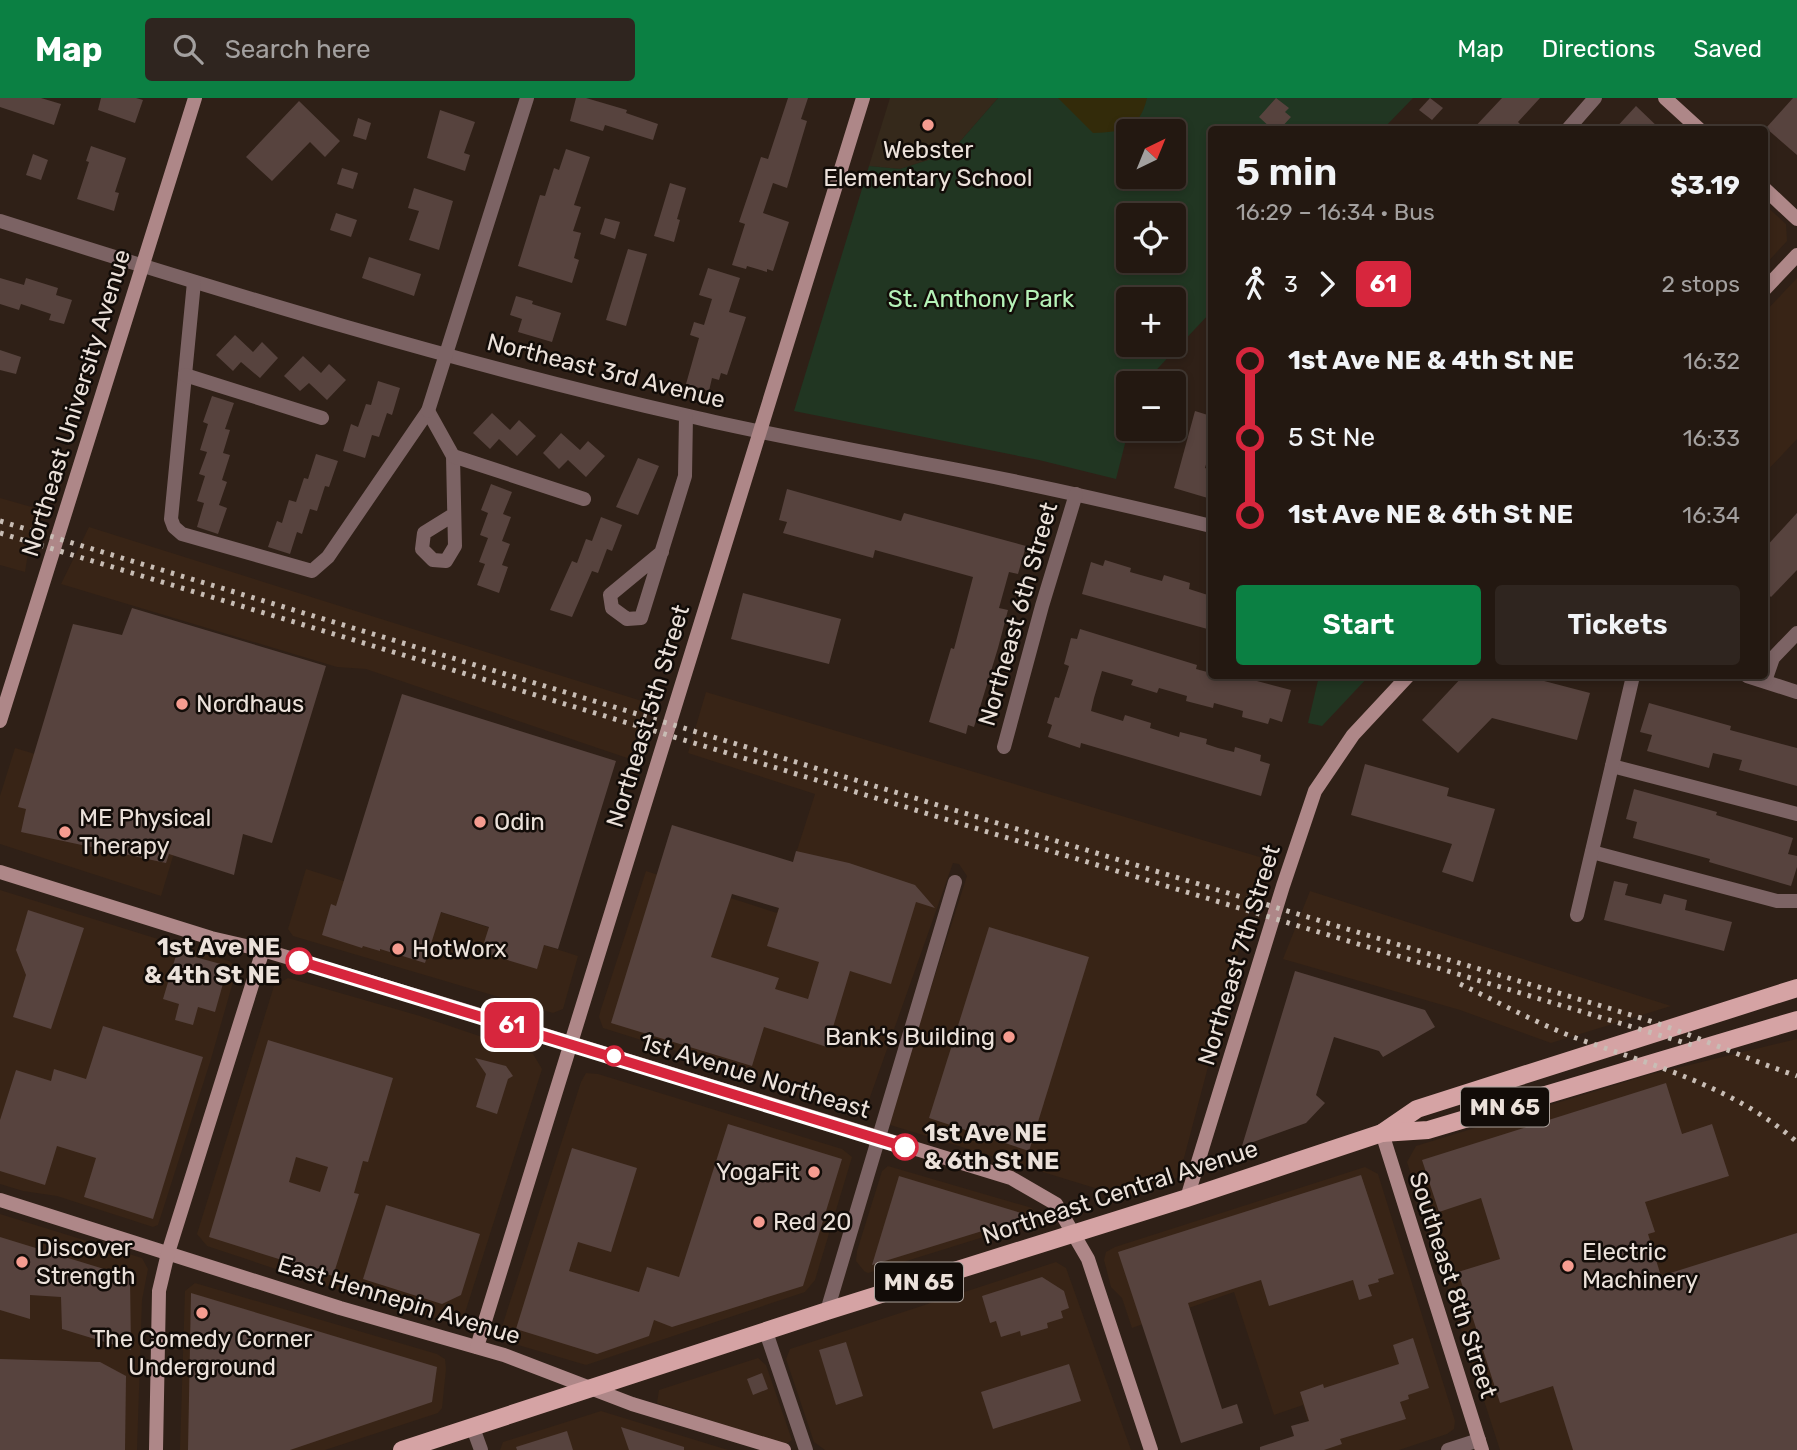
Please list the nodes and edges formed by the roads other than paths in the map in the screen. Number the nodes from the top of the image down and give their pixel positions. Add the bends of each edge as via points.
1 (195, 98) edge
2 (527, 98) edge
3 (863, 98) edge
4 (1595, 98) edge
5 (1665, 98) edge
6 (1570, 126) edge
7 (1696, 126) edge
8 (1768, 192) edge
9 (1797, 219) edge
10 (0, 221) edge
11 (1797, 255) edge
12 (143, 267) junction
13 (194, 282) junction
14 (1768, 286) edge
15 (447, 355) junction
16 (185, 375) junction
17 (428, 411) junction
18 (686, 416) junction
19 (321, 418) dead end
20 (760, 432) junction
21 (453, 456) junction
22 (1076, 494) junction
23 (584, 499) dead end
24 (453, 514) dead end
25 (1208, 525) edge
26 (662, 552) junction
27 (1797, 633) edge
28 (1768, 672) edge
29 (1405, 679) edge
30 (1632, 679) edge
31 (1758, 679) edge
32 (1765, 681) joint
33 (1797, 692) edge
34 (0, 721) edge
35 (1004, 747) dead end
36 (1612, 766) junction
37 (1797, 814) edge
38 (1592, 852) junction
39 (0, 872) edge
40 (955, 882) dead end
41 (1797, 901) edge
42 (1577, 915) dead end
43 (263, 950) junction
44 (1797, 988) edge
45 (1797, 1020) edge
46 (570, 1042) junction
47 (1382, 1133) junction
48 (878, 1139) junction
49 (1187, 1198) junction
50 (0, 1200) edge
51 (1073, 1234) junction
52 (168, 1253) junction
53 (827, 1311) junction
54 (766, 1332) junction
55 (477, 1347) junction
56 (594, 1388) junction
57 (473, 1428) junction
58 (1480, 1445) edge
59 (156, 1450) edge
60 (402, 1450) edge
61 (481, 1450) edge
62 (784, 1450) edge
63 (806, 1450) edge
64 (1151, 1450) edge
65 (1448, 1450) edge

1 - 12 main road, Northeast University Avenue
2 - 15 street
3 - 20 main road, Northeast 5th Street
4 - 6 street
5 - 7 main road
8 - 9 main road
10 - 12 street, Northeast 3rd Avenue
11 - 14 main road
12 - 13 street, Northeast 3rd Avenue
12 - 34 main road, Northeast University Avenue
13 - 15 street, Northeast 3rd Avenue
13 - 16 street
15 - 17 street
15 - 18 street, Northeast 3rd Avenue
16 - 17 street via 171,519 174,527 182,534 312,571 328,557
16 - 19 street
17 - 21 street
18 - 20 street, Northeast 3rd Avenue
18 - 26 street via 685,476
20 - 22 street, Northeast 3rd Avenue
20 - 46 main road, Northeast 5th Street
21 - 23 street
21 - 24 street
22 - 25 street, Northeast 3rd Avenue
22 - 35 street, Northeast 6th Street
26 - 26 street via 610,595 612,608 627,620 641,618
27 - 28 street via 1773,658
29 - 49 main road, Northeast 7th Street via 1353,735 1315,791
30 - 36 street
31 - 32 street
32 - 33 street
36 - 37 street
36 - 38 street
38 - 41 street via 1777,901
38 - 42 street
39 - 43 main road, 1st Avenue Northeast
40 - 48 street
43 - 46 main road, 1st Avenue Northeast
43 - 52 main road
44 - 47 main road, Northeast Central Avenue / MN 65 via 1416,1109
45 - 47 main road, Northeast Central Avenue / MN 65 via 1428,1130
46 - 48 main road, 1st Avenue Northeast
46 - 55 main road, Northeast 5th Street
47 - 49 main road, Northeast Central Avenue / MN 65
47 - 58 main road, Southeast 8th Street
48 - 51 main road, 1st Avenue Northeast via 1011,1178 1056,1204
48 - 53 street
49 - 51 main road, Northeast Central Avenue / MN 65
50 - 52 main road, East Hennepin Avenue
51 - 53 main road, Northeast Central Avenue / MN 65
51 - 64 main road, 1st Avenue Northeast via 1088,1259
52 - 55 main road, East Hennepin Avenue
52 - 59 main road via 159,1291
53 - 54 main road, Northeast Central Avenue / MN 65
54 - 56 main road, Northeast Central Avenue / MN 65
54 - 63 street
55 - 56 main road, East Hennepin Avenue
56 - 57 main road, MN 65
56 - 62 main road, East Hennepin Avenue
57 - 60 main road, MN 65
57 - 61 street
58 - 65 street

